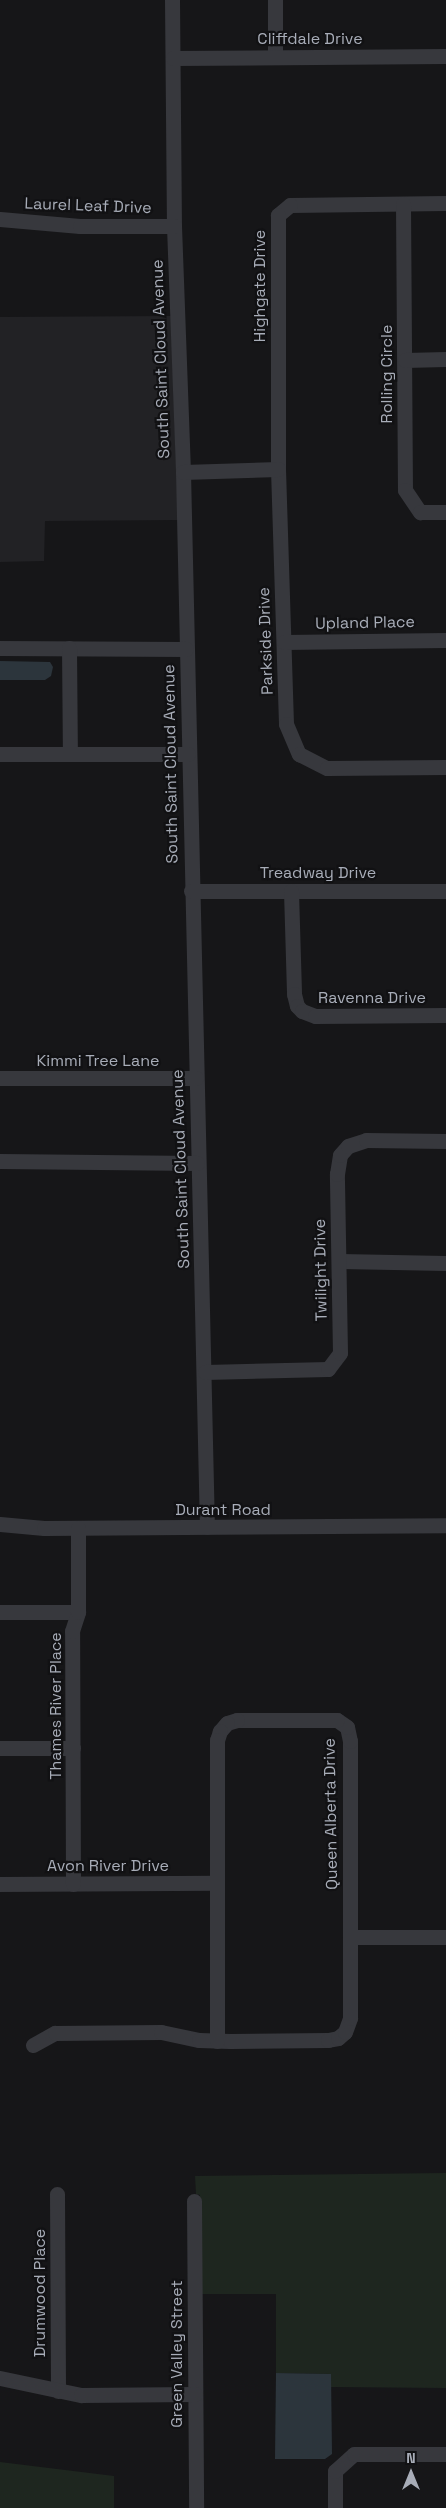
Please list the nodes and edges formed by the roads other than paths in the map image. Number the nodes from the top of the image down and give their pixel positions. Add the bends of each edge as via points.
1 (172, 0) edge
2 (275, 0) edge
3 (275, 56) junction
4 (446, 56) edge
5 (173, 58) junction
6 (446, 203) edge
7 (403, 204) junction
8 (0, 219) edge
9 (174, 226) junction
10 (446, 359) edge
11 (405, 360) junction
12 (278, 469) junction
13 (183, 472) junction
14 (446, 512) edge
15 (446, 640) edge
16 (284, 642) junction
17 (0, 648) edge
18 (69, 648) junction
19 (186, 649) junction
20 (0, 754) edge
21 (70, 754) junction
22 (188, 754) junction
23 (446, 767) edge
24 (446, 890) edge
25 (191, 891) junction
26 (291, 891) junction
27 (446, 1015) edge
28 (0, 1078) edge
29 (196, 1078) junction
30 (446, 1141) edge
31 (0, 1161) edge
32 (197, 1163) junction
33 (340, 1262) junction
34 (446, 1263) edge
35 (205, 1372) junction
36 (0, 1524) edge
37 (446, 1525) edge
38 (207, 1527) junction
39 (78, 1528) junction
40 (0, 1612) edge
41 (78, 1612) junction
42 (0, 1748) edge
43 (73, 1748) junction
44 (217, 1883) junction
45 (0, 1884) edge
46 (74, 1884) junction
47 (446, 1937) edge
48 (350, 1938) junction
49 (217, 2041) junction
50 (33, 2045) dead end
51 (57, 2194) dead end
52 (194, 2201) dead end
53 (0, 2378) edge
54 (58, 2391) junction
55 (195, 2394) junction
56 (446, 2454) edge
57 (196, 2508) edge
58 (334, 2508) edge

1 - 5 street, South Saint Cloud Avenue
2 - 3 street
3 - 4 street, Cliffdale Drive
3 - 5 street, Cliffdale Drive
5 - 9 street, South Saint Cloud Avenue
6 - 7 street, Highgate Drive
7 - 11 street, Rolling Circle
7 - 12 street, Highgate Drive via 290,205 278,215
8 - 9 street, Laurel Leaf Drive via 80,226
9 - 13 street, South Saint Cloud Avenue
10 - 11 street
11 - 14 street, Rolling Circle via 405,490 420,512
12 - 13 street
12 - 16 street, Parkside Drive
13 - 19 street, South Saint Cloud Avenue
15 - 16 street, Upland Place
16 - 23 street, Parkside Drive via 286,724 299,754 327,768
17 - 18 street
18 - 19 street
18 - 21 street
19 - 22 street, South Saint Cloud Avenue
20 - 21 street
21 - 22 street
22 - 25 street, South Saint Cloud Avenue
24 - 26 street, Treadway Drive
25 - 26 street, Treadway Drive
25 - 29 street, South Saint Cloud Avenue
26 - 27 street, Ravenna Drive via 294,994 302,1011 315,1016
28 - 29 street, Kimmi Tree Lane
29 - 32 street, South Saint Cloud Avenue
30 - 33 street, Twilight Drive via 366,1140 354,1142 343,1149 337,1162
31 - 32 street
32 - 35 street, South Saint Cloud Avenue
33 - 34 street
33 - 35 street, Twilight Drive via 340,1353 328,1369
35 - 38 street, South Saint Cloud Avenue
36 - 39 street, Durant Road
37 - 38 street, Durant Road
38 - 39 street, Durant Road
39 - 41 street, Thames River Place
40 - 41 street
41 - 43 street, Thames River Place via 72,1631
42 - 43 street
43 - 46 street, Thames River Place
44 - 46 street, Avon River Drive
44 - 48 street, Queen Alberta Drive via 217,1740 220,1731 227,1723 237,1720 337,1720 347,1728 350,1741
44 - 49 street, Queen Alberta Drive
45 - 46 street, Avon River Drive
47 - 48 street
48 - 49 street, Queen Alberta Drive via 350,2018 345,2032 338,2038
49 - 50 street, Queen Alberta Drive via 161,2032 83,2032 55,2033
51 - 54 street, Drumwood Place
52 - 55 street, Green Valley Street
53 - 54 street
54 - 55 street via 81,2395
55 - 57 street, Green Valley Street
56 - 58 street via 354,2454 335,2471

